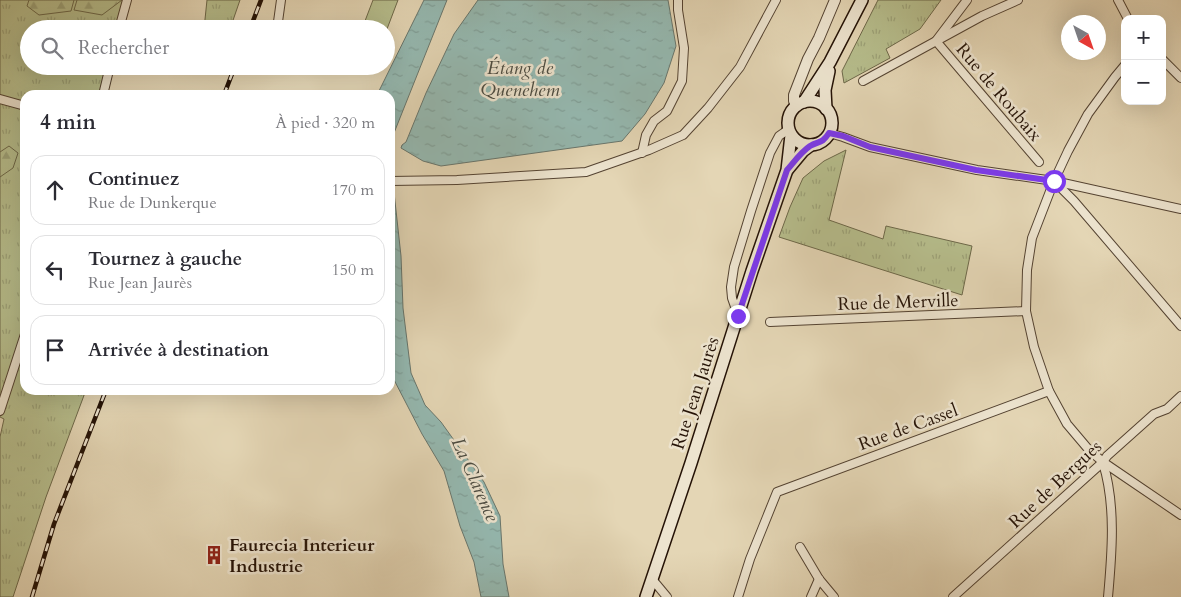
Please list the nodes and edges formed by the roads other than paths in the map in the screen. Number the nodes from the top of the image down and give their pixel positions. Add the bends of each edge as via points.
1 (128, 0) edge
2 (281, 0) edge
3 (678, 0) edge
4 (776, 0) edge
5 (835, 0) edge
6 (862, 0) edge
7 (966, 0) edge
8 (1018, 0) edge
9 (1118, 0) edge
10 (1126, 15) edge
11 (122, 20) edge
12 (278, 20) edge
13 (936, 41) junction
14 (1163, 60) edge
15 (830, 62) junction
16 (1121, 70) edge
17 (108, 75) edge
18 (1181, 78) edge
19 (863, 81) dead end
20 (104, 90) edge
21 (0, 99) edge
22 (801, 104) junction
23 (20, 105) edge
24 (826, 109) junction
25 (790, 132) junction
26 (829, 133) junction
27 (811, 145) junction
28 (642, 153) junction
29 (1039, 162) dead end
30 (787, 170) junction
31 (395, 181) edge
32 (1054, 181) junction
33 (1181, 209) edge
34 (1026, 311) junction
35 (738, 316) junction
36 (770, 322) dead end
37 (1181, 326) edge
38 (20, 349) edge
39 (1049, 391) junction
40 (1181, 396) edge
41 (0, 411) edge
42 (1103, 462) junction
43 (1181, 515) edge
44 (800, 547) dead end
45 (652, 579) junction
46 (819, 579) junction
47 (646, 597) edge
48 (667, 597) edge
49 (738, 597) edge
50 (811, 597) edge
51 (834, 597) edge
52 (953, 597) edge
53 (1108, 597) edge

1 - 11 street
2 - 12 street
3 - 28 street via 684,48 682,81 667,110 654,121 646,135
4 - 28 street via 740,67 708,108 683,135
5 - 22 street via 794,95 794,101
6 - 15 main road
7 - 13 street
8 - 13 street
9 - 10 street
13 - 19 street
13 - 29 street, Rue de Roubaix
14 - 18 street
15 - 22 main road
15 - 24 main road via 825,90
16 - 32 street via 1088,114
17 - 20 street
21 - 23 street
22 - 24 main road via 809,102
22 - 25 main road via 789,118
24 - 26 main road via 831,120
25 - 27 main road via 800,143
25 - 30 main road, Rue Jean Jaurès
25 - 35 street via 779,136 770,153 734,267 731,287
26 - 27 main road via 822,141
26 - 32 street via 870,147 976,170
27 - 30 main road, Rue Jean Jaurès
28 - 31 street via 586,172
30 - 35 main road, Rue Jean Jaurès
32 - 33 street
32 - 34 street via 1032,238 1026,270
32 - 37 street
34 - 36 street, Rue de Merville
34 - 39 street via 1034,348
35 - 45 main road, Rue Jean Jaurès
38 - 41 street
39 - 42 street via 1067,424
39 - 49 street, Rue de Cassel via 777,492
40 - 42 street, Rue de Bergues via 1167,409 1154,414
42 - 43 street
42 - 52 street, Rue de Bergues
42 - 53 street via 1112,517
44 - 46 street
45 - 47 main road, Rue Jean Jaurès
45 - 48 street
46 - 50 street
46 - 51 street

